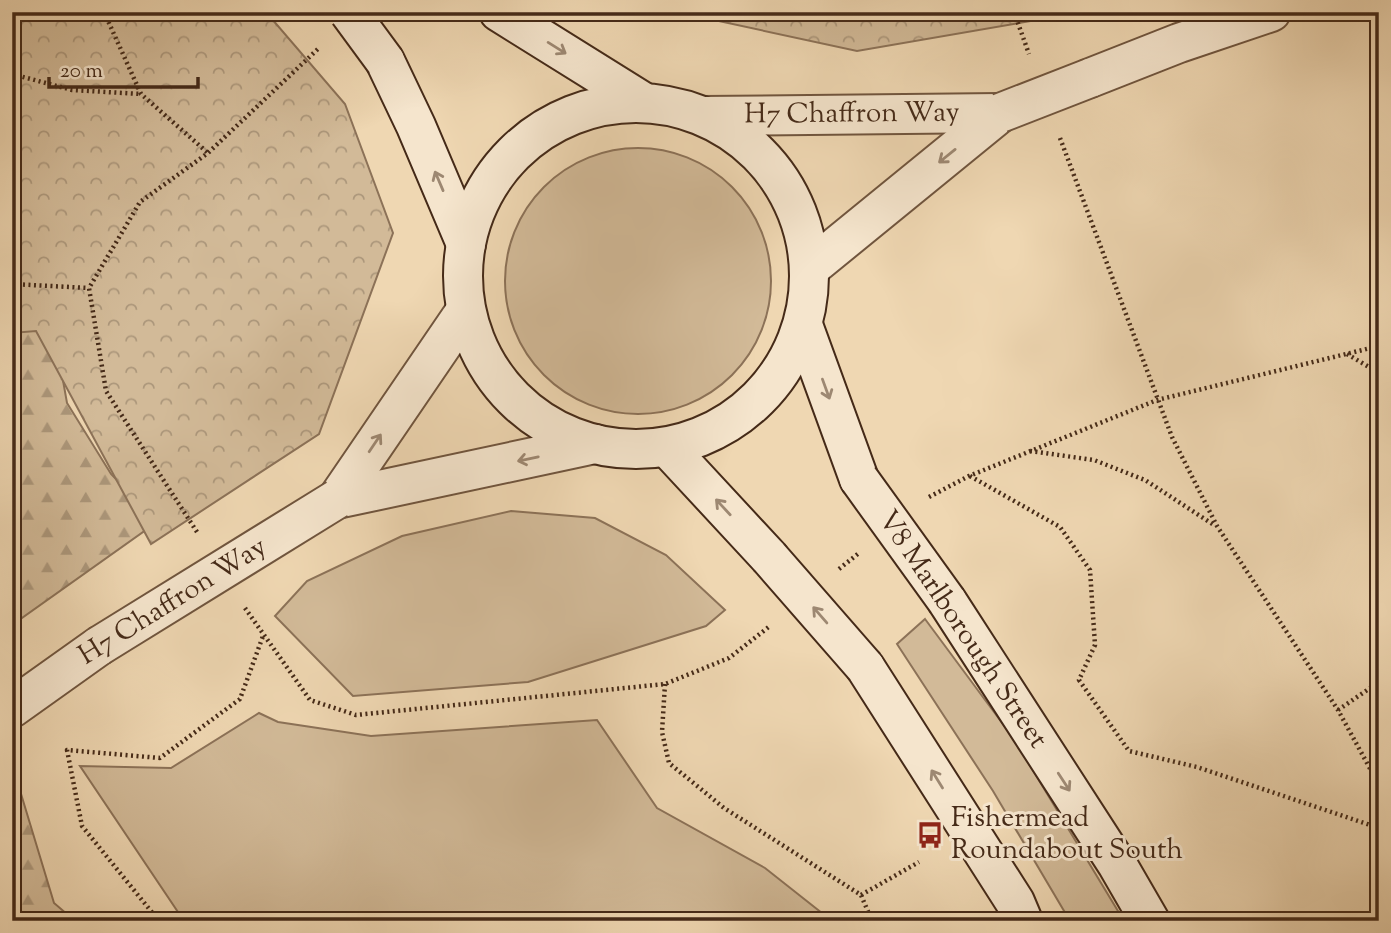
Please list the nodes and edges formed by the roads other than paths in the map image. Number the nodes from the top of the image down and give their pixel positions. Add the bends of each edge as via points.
1 (499, 12) edge
2 (1271, 12) edge
3 (338, 26) edge
4 (645, 103) junction
5 (1000, 113) junction
6 (703, 116) junction
7 (466, 244) junction
8 (810, 268) junction
9 (466, 310) junction
10 (803, 325) junction
11 (595, 444) junction
12 (667, 447) junction
13 (337, 499) junction
14 (12, 708) edge
15 (1023, 921) edge
16 (1150, 921) edge

1 -> 4 main road
2 - 5 main road, H7 Chaffron Way, bridge
7 -> 3 main road, bridge via 385,61
4 - 6 main road
4 - 7 main road via 595,108 549,126 510,157 481,197
5 - 6 main road, H7 Chaffron Way
5 -> 8 main road, H7 Chaffron Way
6 - 8 main road via 745,141 779,177 801,220
7 - 9 main road via 462,275
8 - 10 main road
9 - 11 main road via 482,356 511,396 549,426
13 -> 9 main road, H7 Chaffron Way
10 - 12 main road via 783,369 752,405 713,432
10 -> 16 main road, V8 Marlborough Street, bridge via 859,479 947,601
11 - 12 main road
11 -> 13 main road, H7 Chaffron Way
15 -> 12 main road, bridge via 865,667
13 - 14 main road, H7 Chaffron Way, bridge via 99,646

